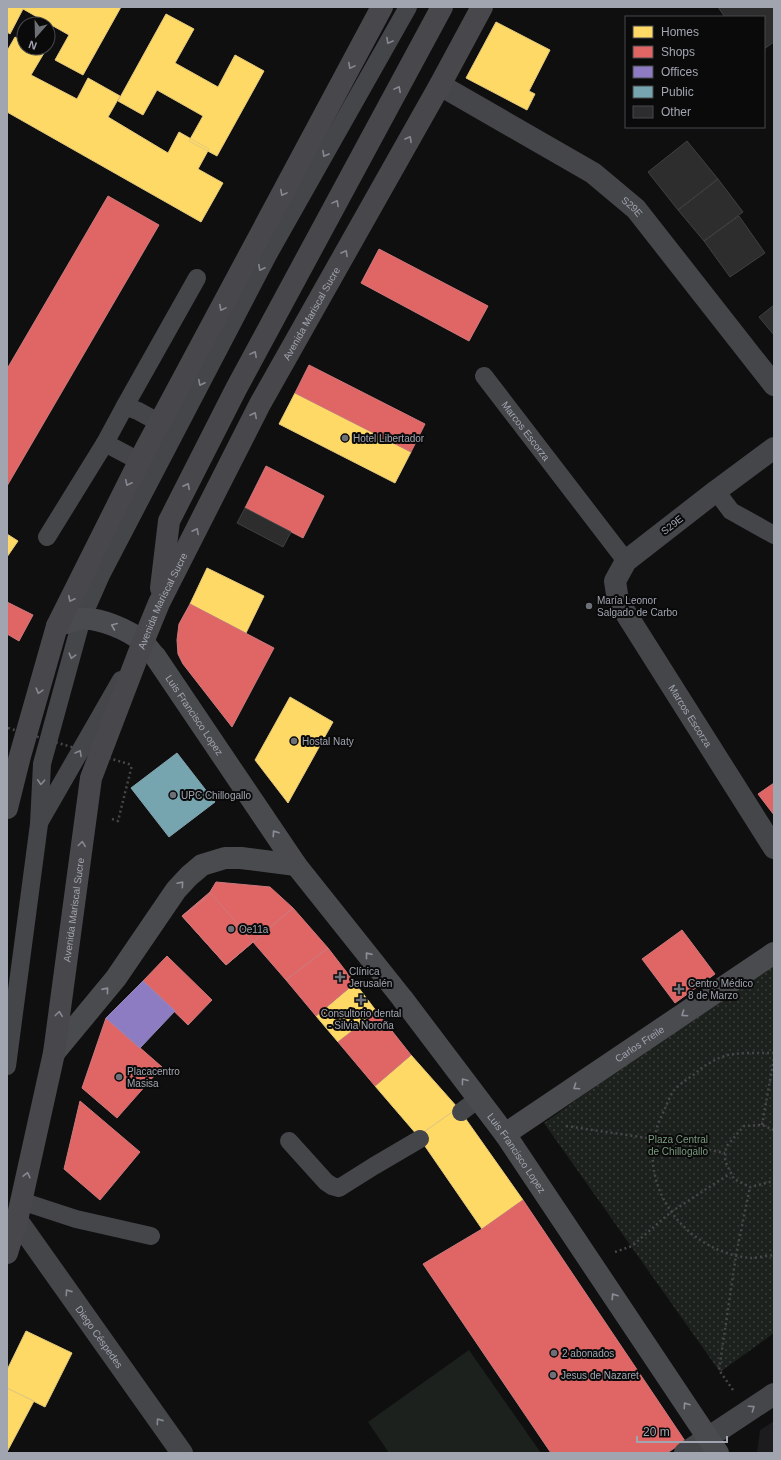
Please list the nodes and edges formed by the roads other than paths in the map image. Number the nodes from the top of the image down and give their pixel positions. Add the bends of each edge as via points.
1 (382, 7) edge
2 (408, 7) edge
3 (442, 7) edge
4 (482, 7) edge
5 (440, 85) junction
6 (197, 278) dead end
7 (484, 376) dead end
8 (774, 385) edge
9 (125, 406) junction
10 (160, 423) junction
11 (105, 443) junction
12 (774, 448) edge
13 (139, 461) junction
14 (716, 491) junction
15 (774, 535) edge
16 (47, 536) dead end
17 (626, 561) junction
18 (615, 581) joint
19 (159, 603) junction
20 (82, 618) junction
21 (57, 626) junction
22 (143, 642) junction
23 (14, 760) edge
24 (7, 808) edge
25 (39, 824) junction
26 (774, 848) edge
27 (296, 865) junction
28 (774, 953) edge
29 (54, 1053) junction
30 (7, 1066) edge
31 (478, 1100) junction
32 (461, 1112) dead end
33 (505, 1134) junction
34 (420, 1139) dead end
35 (289, 1141) dead end
36 (19, 1210) junction
37 (151, 1236) dead end
38 (7, 1253) edge
39 (774, 1394) edge
40 (713, 1445) edge
41 (182, 1453) edge
42 (684, 1453) edge

1 -> 10 main road
2 -> 20 lane via 268,255 101,575
19 -> 3 main road via 169,521 236,389
4 - 5 main road, Avenida Mariscal Sucre
5 - 8 street, S29E via 592,173 636,209
19 -> 5 main road, Avenida Mariscal Sucre via 260,404
6 - 9 lane
7 - 17 lane, Marcos Escorza
9 - 10 lane
9 - 11 lane
10 - 13 main road
11 - 13 lane
11 - 16 lane
12 - 14 street, S29E
13 -> 21 main road
14 - 15 lane via 731,511
14 - 17 street, S29E
17 - 18 street, S29E
18 - 26 street, Marcos Escorza via 618,601
19 - 22 main road, Avenida Mariscal Sucre
20 - 21 street, Luis Francisco Lopez
22 -> 20 street, Luis Francisco Lopez via 124,630 100,620
20 -> 25 lane via 42,764
21 -> 23 main road
25 -> 22 lane
27 -> 22 street, Luis Francisco Lopez
29 -> 22 main road, Avenida Mariscal Sucre via 91,778
23 - 24 main road
25 - 30 lane
29 -> 27 street via 116,978 176,890 202,865 225,858
31 -> 27 street, Luis Francisco Lopez via 402,998
28 -> 33 street, Carlos Freile
36 -> 29 main road, Avenida Mariscal Sucre
31 - 32 lane
31 - 33 street, Luis Francisco Lopez
40 -> 33 street, Luis Francisco Lopez
34 - 35 lane via 340,1188 326,1182
36 - 37 lane via 76,1219
36 - 38 main road, Avenida Mariscal Sucre
41 -> 36 street, Diego Céspedes
40 -> 39 street via 748,1411
40 - 42 street

